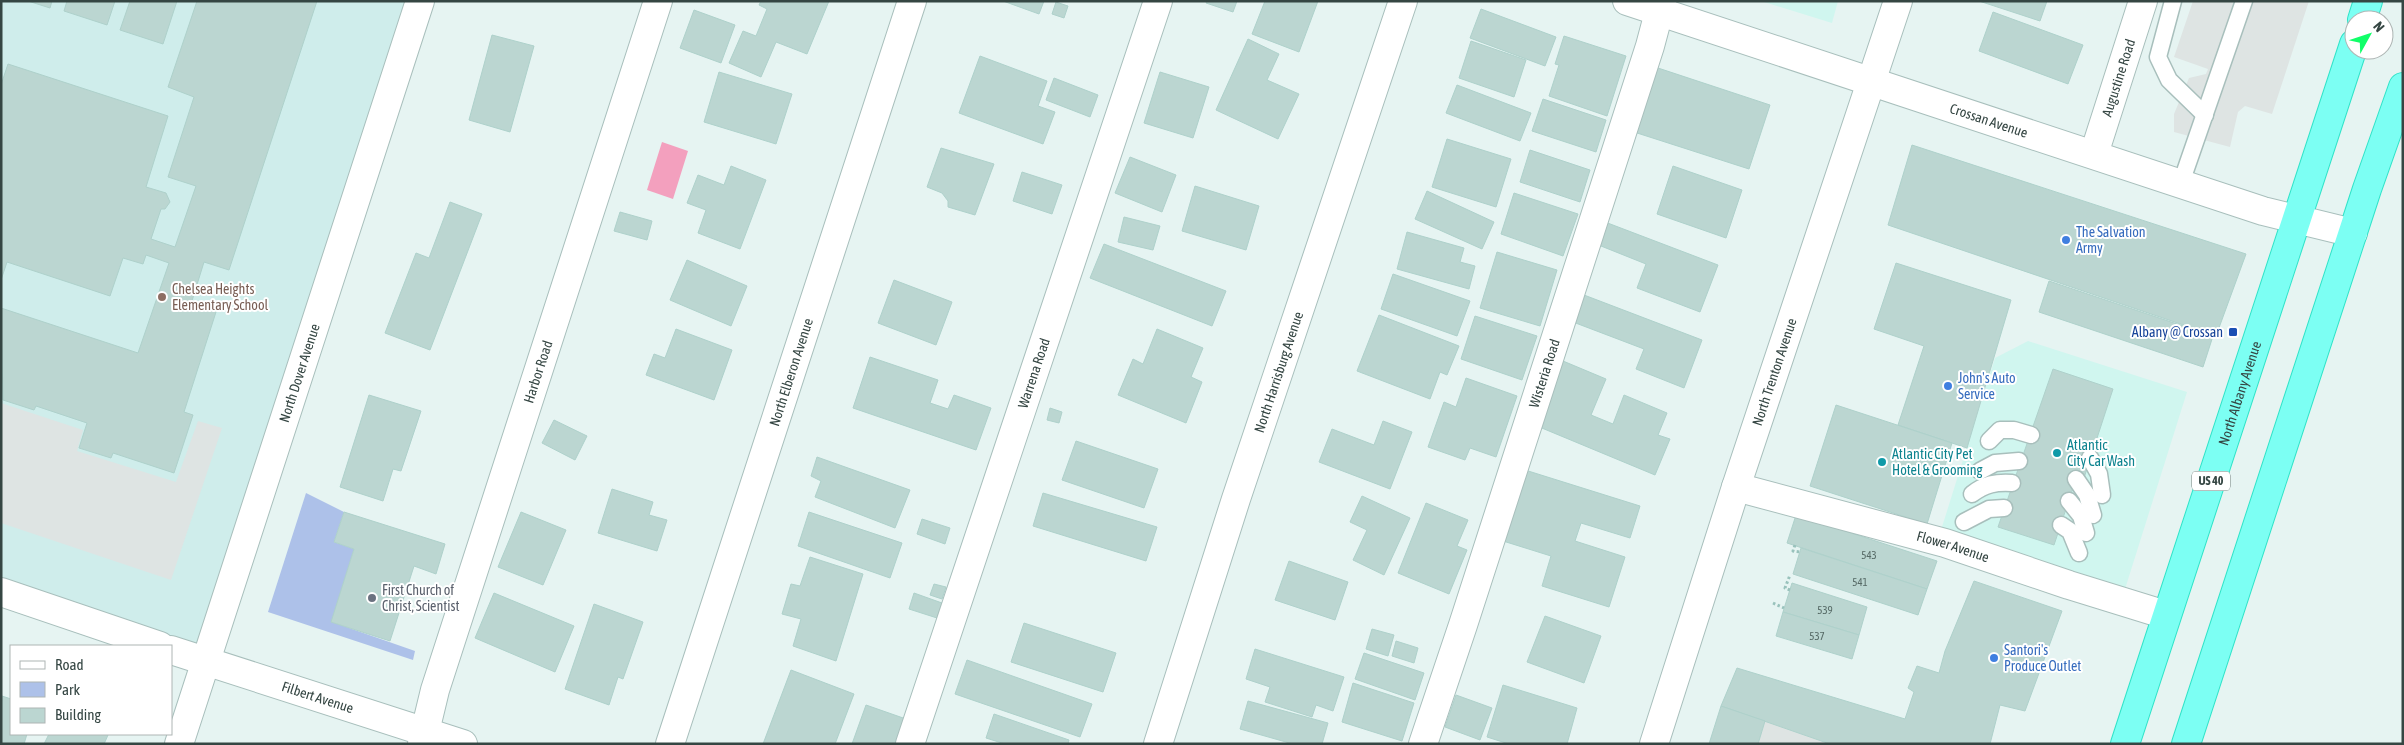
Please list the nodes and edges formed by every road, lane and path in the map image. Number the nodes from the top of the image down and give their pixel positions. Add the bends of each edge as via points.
1 (420, 1) edge
2 (658, 1) edge
3 (912, 1) edge
4 (1158, 1) edge
5 (1403, 1) edge
6 (1627, 1) edge
7 (1898, 1) edge
8 (2143, 1) edge
9 (2173, 1) edge
10 (2244, 1) edge
11 (1660, 6) edge
12 (2349, 60) edge
13 (1872, 83) junction
14 (2403, 87) edge
15 (2205, 115) junction
16 (2094, 154) junction
17 (2181, 184) junction
18 (2297, 219) junction
19 (2353, 233) junction
20 (2031, 435) dead end
21 (1989, 441) dead end
22 (2090, 458) dead end
23 (2019, 462) dead end
24 (1980, 471) dead end
25 (2076, 479) dead end
26 (2012, 483) dead end
27 (1736, 487) junction
28 (1972, 494) dead end
29 (2102, 495) dead end
30 (2069, 501) dead end
31 (2004, 508) dead end
32 (2093, 515) dead end
33 (1964, 522) dead end
34 (2061, 525) dead end
35 (2086, 533) dead end
36 (1795, 545) dead end
37 (1800, 552) dead end
38 (2079, 553) dead end
39 (1790, 575) dead end
40 (1790, 590) dead end
41 (1, 592) edge
42 (1773, 603) dead end
43 (1784, 608) dead end
44 (2166, 615) junction
45 (157, 645) edge
46 (172, 650) edge
47 (205, 661) junction
48 (423, 737) edge
49 (179, 744) edge
50 (463, 744) edge
51 (670, 744) edge
52 (910, 744) edge
53 (1158, 744) edge
54 (1423, 744) edge
55 (1654, 744) edge
56 (2125, 744) edge
57 (2186, 744) edge

1 - 47 street, North Dover Avenue
2 - 48 street, Harbor Road via 435,690
3 - 51 street, North Elberon Avenue
4 - 52 street, Warrena Road
5 - 53 street, North Harrisburg Avenue via 1236,499
6 - 11 street, Crossan Avenue
7 - 13 street, North Trenton Avenue
8 - 16 street, Augustine Road
9 - 15 lane via 2158,57 2170,80
10 - 15 lane
11 - 13 street, Crossan Avenue
11 - 54 street, Wisteria Road via 1647,55
12 - 18 highway, North Albany Avenue / US 40
13 - 16 street, Crossan Avenue
13 - 27 street, North Trenton Avenue
14 - 19 highway
15 - 17 lane
16 - 17 street, Crossan Avenue
17 - 18 street, Crossan Avenue
18 - 19 street, Crossan Avenue
18 - 44 highway, North Albany Avenue / US 40
19 - 57 highway
20 - 21 lane via 2000,430
22 - 29 lane via 2099,474
23 - 24 lane via 1995,463
25 - 32 lane via 2087,495
26 - 28 lane via 1983,486
27 - 44 street, Flower Avenue via 1945,543
27 - 55 street, North Trenton Avenue
30 - 35 lane via 2081,516
31 - 33 lane via 1989,509
34 - 38 lane via 2070,531
36 - 37 path via 1793,550
39 - 40 path via 1785,588
41 - 45 street
42 - 43 path
44 - 56 highway, North Albany Avenue / US 40
46 - 47 street, Filbert Avenue
47 - 48 street, Filbert Avenue
47 - 49 street, North Dover Avenue
48 - 50 street, Filbert Avenue

